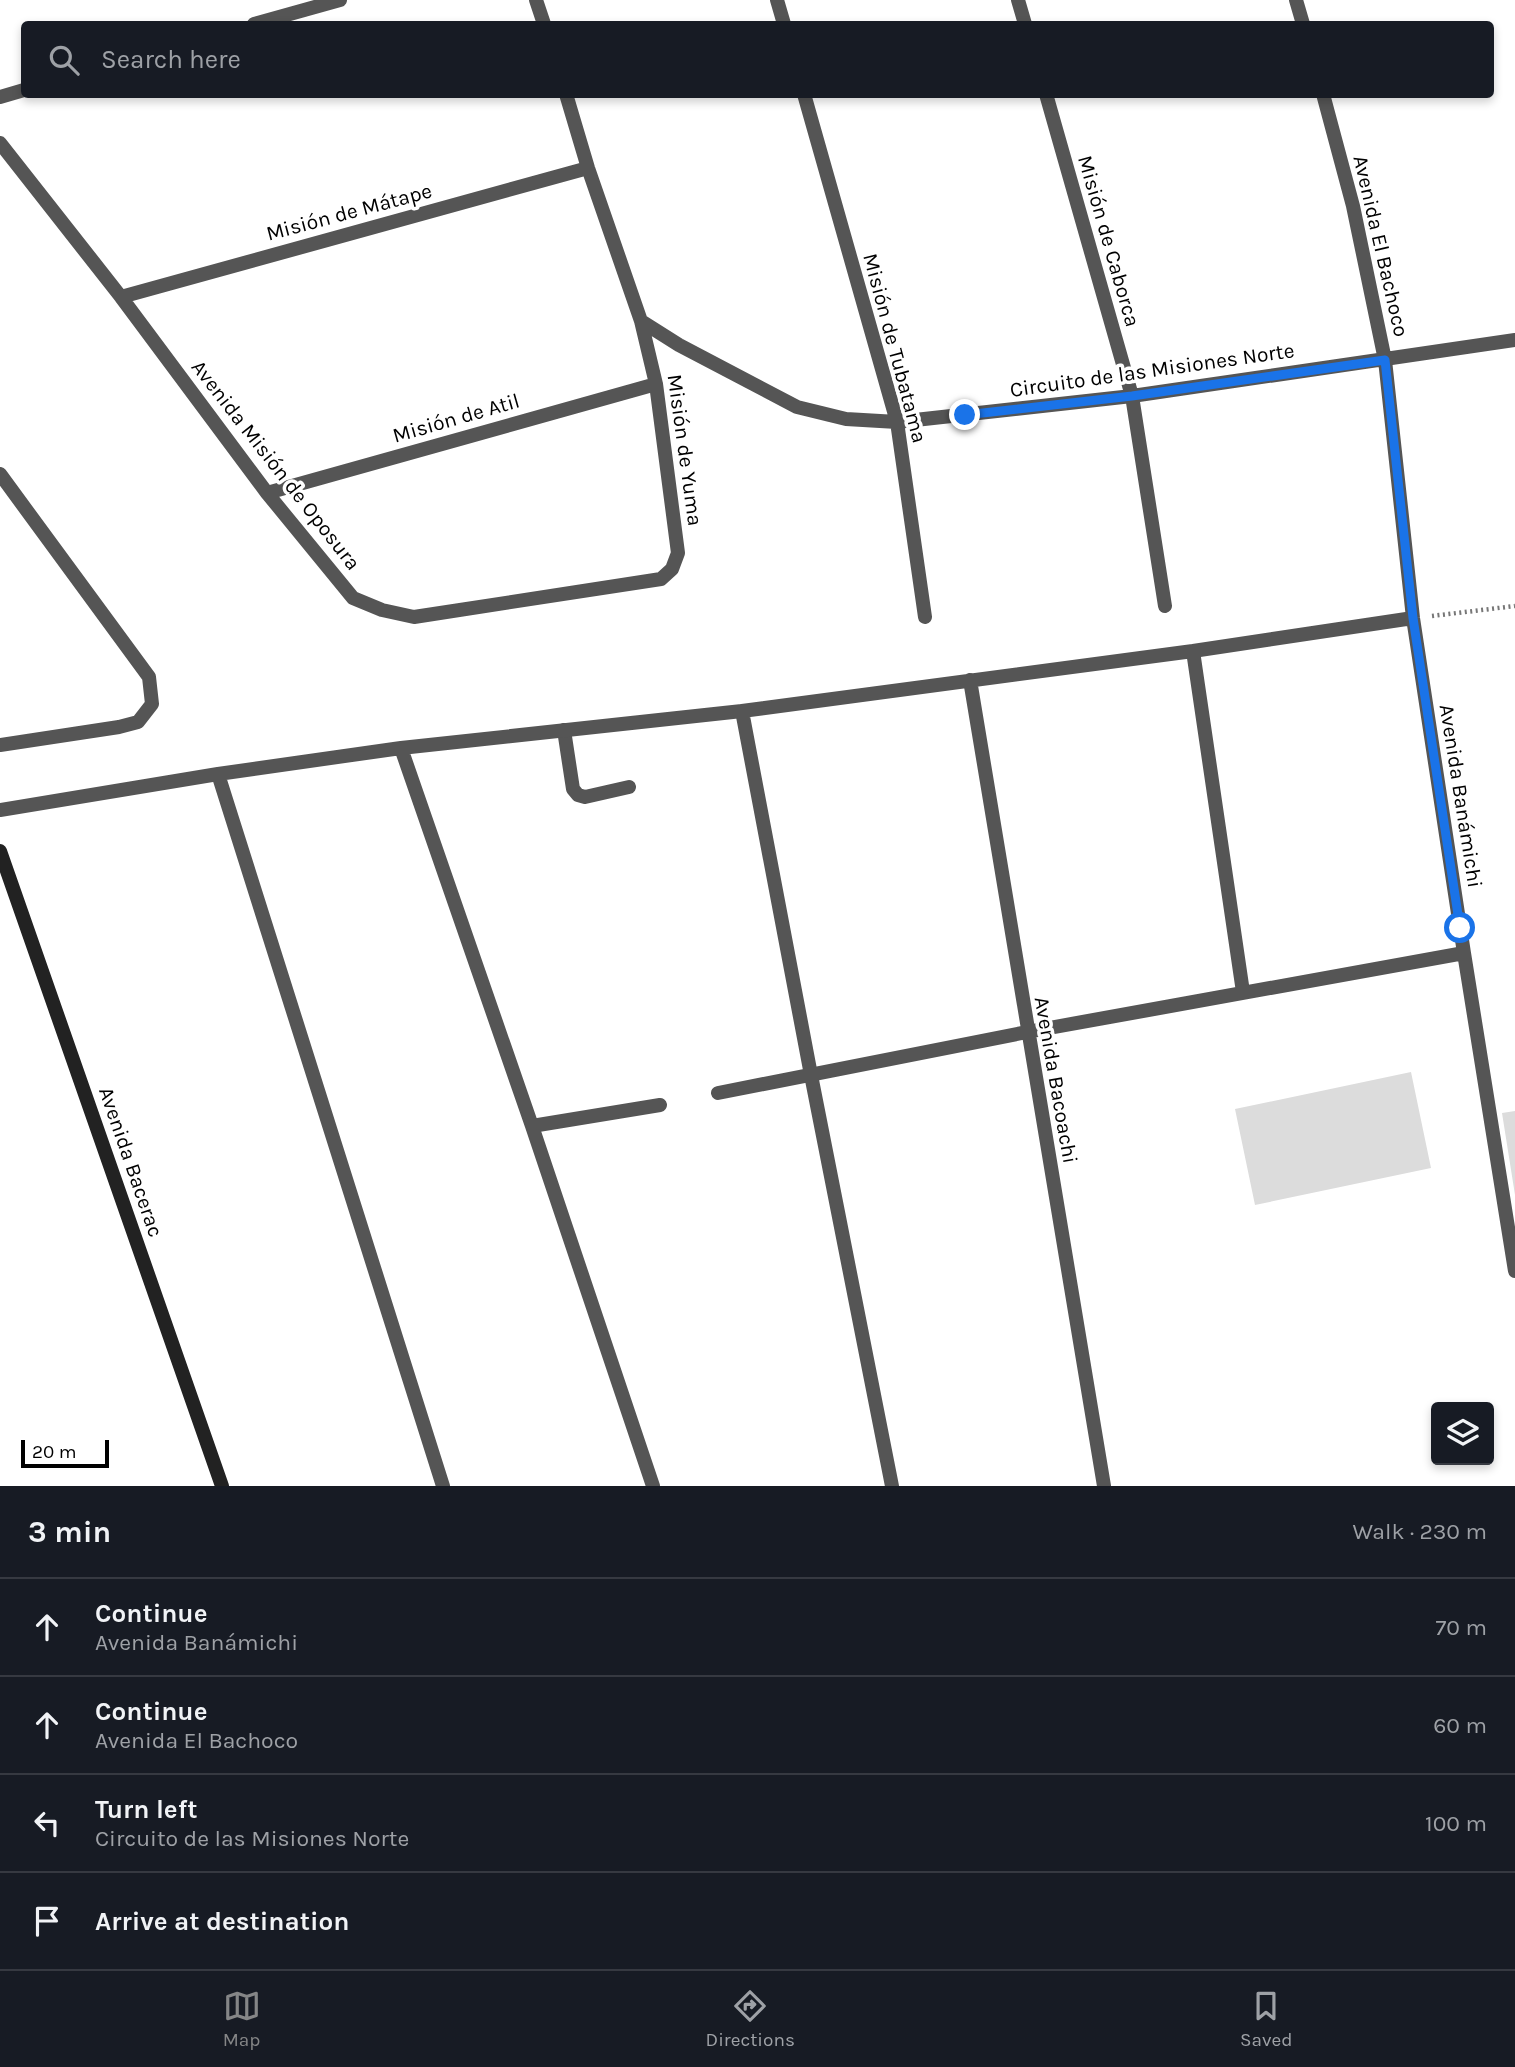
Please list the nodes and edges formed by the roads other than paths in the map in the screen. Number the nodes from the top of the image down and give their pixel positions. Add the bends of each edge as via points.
1 (340, 0) edge
2 (536, 0) edge
3 (777, 0) edge
4 (1018, 0) edge
5 (1296, 0) edge
6 (265, 21) edge
7 (543, 21) edge
8 (783, 21) edge
9 (1025, 21) edge
10 (1302, 21) edge
11 (21, 91) edge
12 (0, 97) edge
13 (567, 98) edge
14 (805, 98) edge
15 (1046, 98) edge
16 (1324, 98) edge
17 (0, 143) edge
18 (588, 168) junction
19 (121, 297) junction
20 (641, 321) junction
21 (1515, 340) edge
22 (1385, 360) junction
23 (656, 384) junction
24 (1132, 396) junction
25 (897, 422) junction
26 (0, 474) edge
27 (267, 493) junction
28 (661, 579) joint
29 (1165, 606) dead end
30 (925, 617) dead end
31 (1413, 618) junction
32 (1193, 651) junction
33 (970, 680) junction
34 (742, 711) junction
35 (564, 730) junction
36 (0, 745) edge
37 (401, 748) junction
38 (219, 774) junction
39 (629, 788) dead end
40 (0, 810) edge
41 (0, 851) edge
42 (1464, 953) junction
43 (1243, 992) junction
44 (1027, 1032) junction
45 (811, 1075) junction
46 (718, 1093) dead end
47 (660, 1105) dead end
48 (532, 1126) junction
49 (1515, 1271) edge
50 (222, 1486) edge
51 (443, 1486) edge
52 (653, 1486) edge
53 (892, 1486) edge
54 (1104, 1486) edge

1 - 6 street
2 - 7 street
3 - 8 street
4 - 9 street
5 - 10 street
11 - 12 street
13 - 18 street
14 - 25 street, Misión de Tubatama
15 - 24 street, Misión de Caborca
16 - 22 street, Avenida El Bachoco via 1353,206
17 - 19 street, Avenida Misión de Oposura
18 - 19 street, Misión de Mátape
18 - 20 street
19 - 27 street, Avenida Misión de Oposura
20 - 23 street, Misión de Yuma
20 - 25 street, Circuito de las Misiones Norte via 797,407 846,419
21 - 22 street, Circuito de las Misiones Norte
22 - 24 street, Circuito de las Misiones Norte
22 - 31 street, Avenida El Bachoco
23 - 27 street, Misión de Atil
23 - 28 street, Misión de Yuma via 678,553 672,569
24 - 25 street, Circuito de las Misiones Norte
24 - 29 street, Misión de Caborca
25 - 30 street, Misión de Tubatama
26 - 36 street via 149,677 152,704 138,722
27 - 28 street, Avenida Misión de Oposura via 353,598 414,617
31 - 32 street
31 - 42 street, Avenida Banámichi
32 - 33 street
32 - 43 street
33 - 34 street
33 - 44 street, Avenida Bacoachi
34 - 35 street
34 - 45 street
35 - 37 street
35 - 39 street via 573,789 578,795
37 - 38 street
37 - 48 street
38 - 40 street
38 - 51 street
41 - 50 street, Avenida Bacerac
42 - 43 street
42 - 49 street, Avenida Banámichi
43 - 44 street
44 - 45 street
44 - 54 street, Avenida Bacoachi
45 - 46 street
45 - 53 street
47 - 48 street
48 - 52 street

